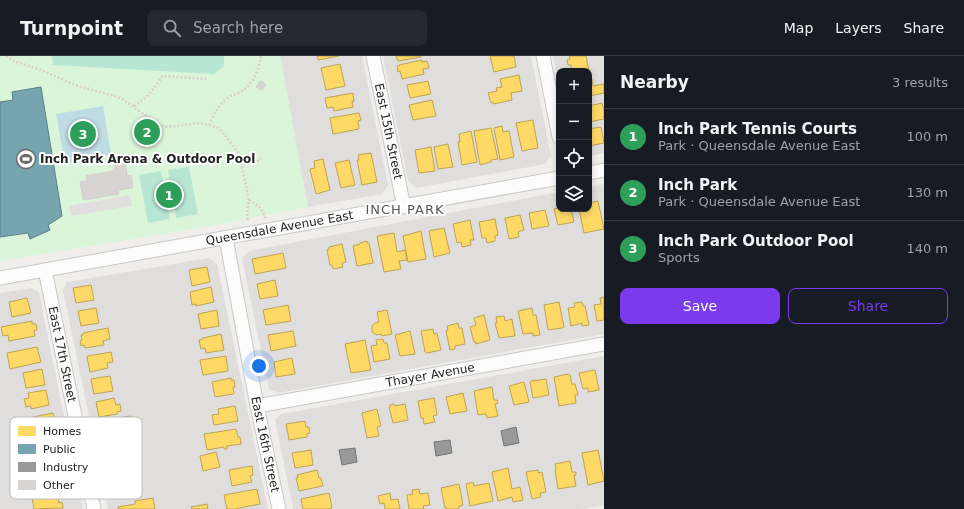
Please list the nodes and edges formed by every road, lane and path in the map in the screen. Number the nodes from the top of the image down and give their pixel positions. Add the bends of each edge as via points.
1 (6, 56) edge
2 (261, 56) edge
3 (373, 56) edge
4 (543, 56) edge
5 (208, 79) dead end
6 (134, 106) junction
7 (556, 122) edge
8 (209, 124) junction
9 (238, 153) junction
10 (261, 158) dead end
11 (604, 170) edge
12 (592, 172) edge
13 (556, 179) edge
14 (249, 200) junction
15 (404, 206) junction
16 (270, 230) junction
17 (249, 234) junction
18 (226, 238) junction
19 (45, 270) junction
20 (0, 278) edge
21 (604, 344) edge
22 (257, 406) junction
23 (75, 417) edge
24 (92, 499) edge
25 (94, 509) edge
26 (279, 509) edge

1 - 6 path via 75,85 121,98
2 - 8 path via 260,64 248,87 230,96 215,111
3 - 15 street, East 15th Street
4 - 7 street
5 - 6 path via 162,76 148,96
6 - 8 path via 166,127
8 - 9 path via 218,128
9 - 10 path via 254,162
9 - 14 path
11 - 12 street
13 - 15 street, Queensdale Avenue East
14 - 16 path via 259,206
14 - 17 path
15 - 16 street, Queensdale Avenue East
16 - 17 street, Queensdale Avenue East
17 - 18 street, Queensdale Avenue East
18 - 19 street, Queensdale Avenue East
18 - 22 street, East 16th Street
19 - 20 street, Queensdale Avenue East
19 - 23 street, East 17th Street
21 - 22 street, Thayer Avenue
22 - 26 street, East 16th Street
24 - 25 street, East 17th Street

